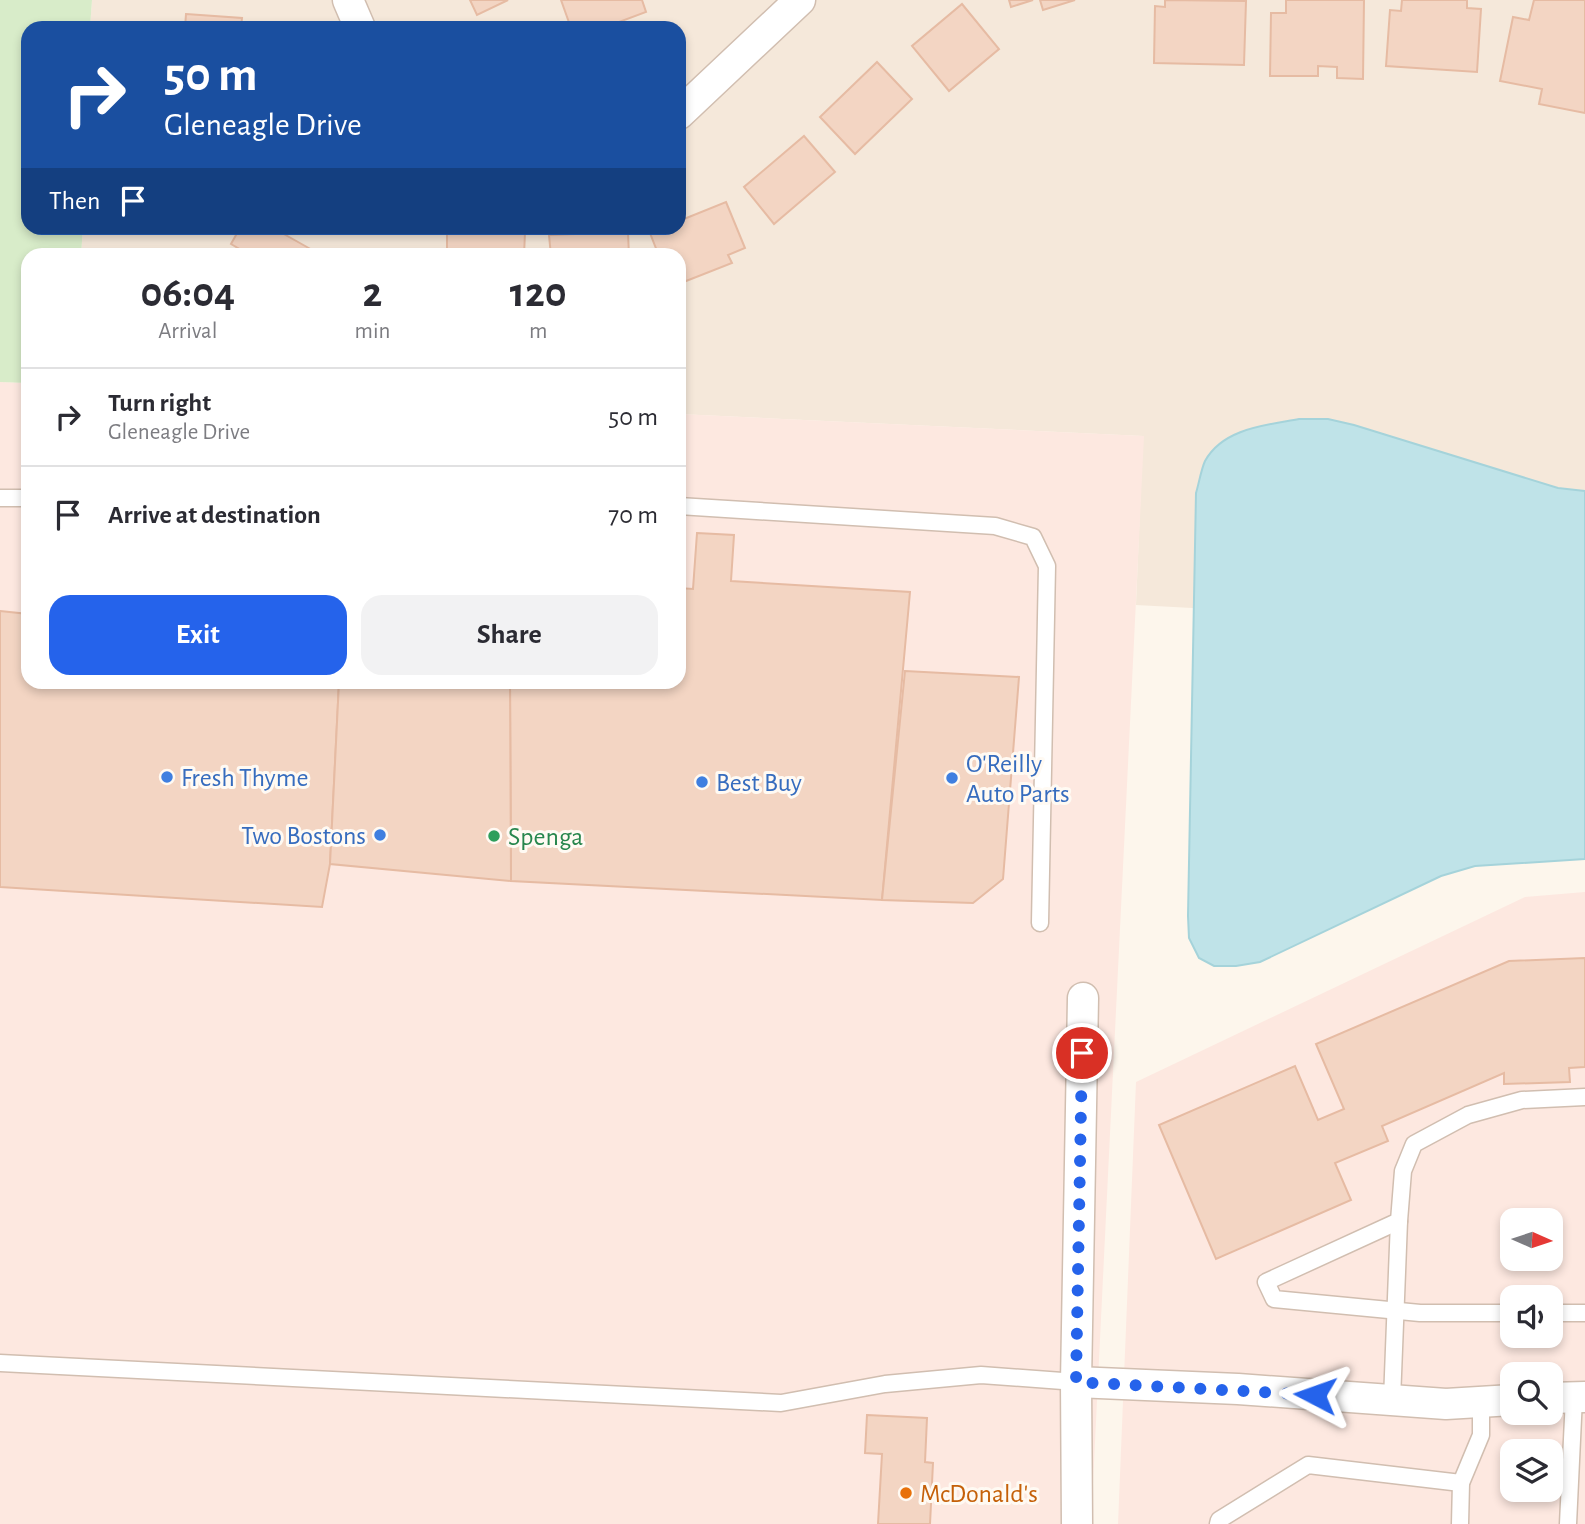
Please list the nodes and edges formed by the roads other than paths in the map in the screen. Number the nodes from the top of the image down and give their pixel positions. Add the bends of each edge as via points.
1 (348, 0) edge
2 (800, 0) edge
3 (357, 21) edge
4 (686, 107) edge
5 (0, 498) edge
6 (21, 498) edge
7 (686, 506) edge
8 (1040, 923) dead end
9 (1083, 998) dead end
10 (1585, 1097) edge
11 (1399, 1221) junction
12 (1396, 1311) junction
13 (1500, 1313) edge
14 (1563, 1313) edge
15 (1585, 1313) edge
16 (0, 1363) edge
17 (1076, 1382) junction
18 (1570, 1397) edge
19 (1392, 1400) junction
20 (1500, 1401) edge
21 (1481, 1402) junction
22 (1461, 1483) junction
23 (1077, 1524) edge
24 (1218, 1524) edge
25 (1460, 1524) edge
26 (1568, 1524) edge

1 - 3 street
2 - 4 street
5 - 6 lane
7 - 8 lane via 995,526 1033,537 1048,566
9 - 17 street
10 - 11 lane via 1522,1100 1468,1115 1414,1144 1403,1171
11 - 12 lane
11 - 12 lane via 1266,1282 1274,1299
12 - 13 lane
12 - 19 lane
14 - 15 lane
16 - 17 lane via 781,1403 885,1384 981,1375
17 - 19 street
17 - 23 street
18 - 26 lane
19 - 21 street
20 - 21 street
21 - 22 lane via 1481,1435
22 - 24 lane via 1308,1465
22 - 25 lane

